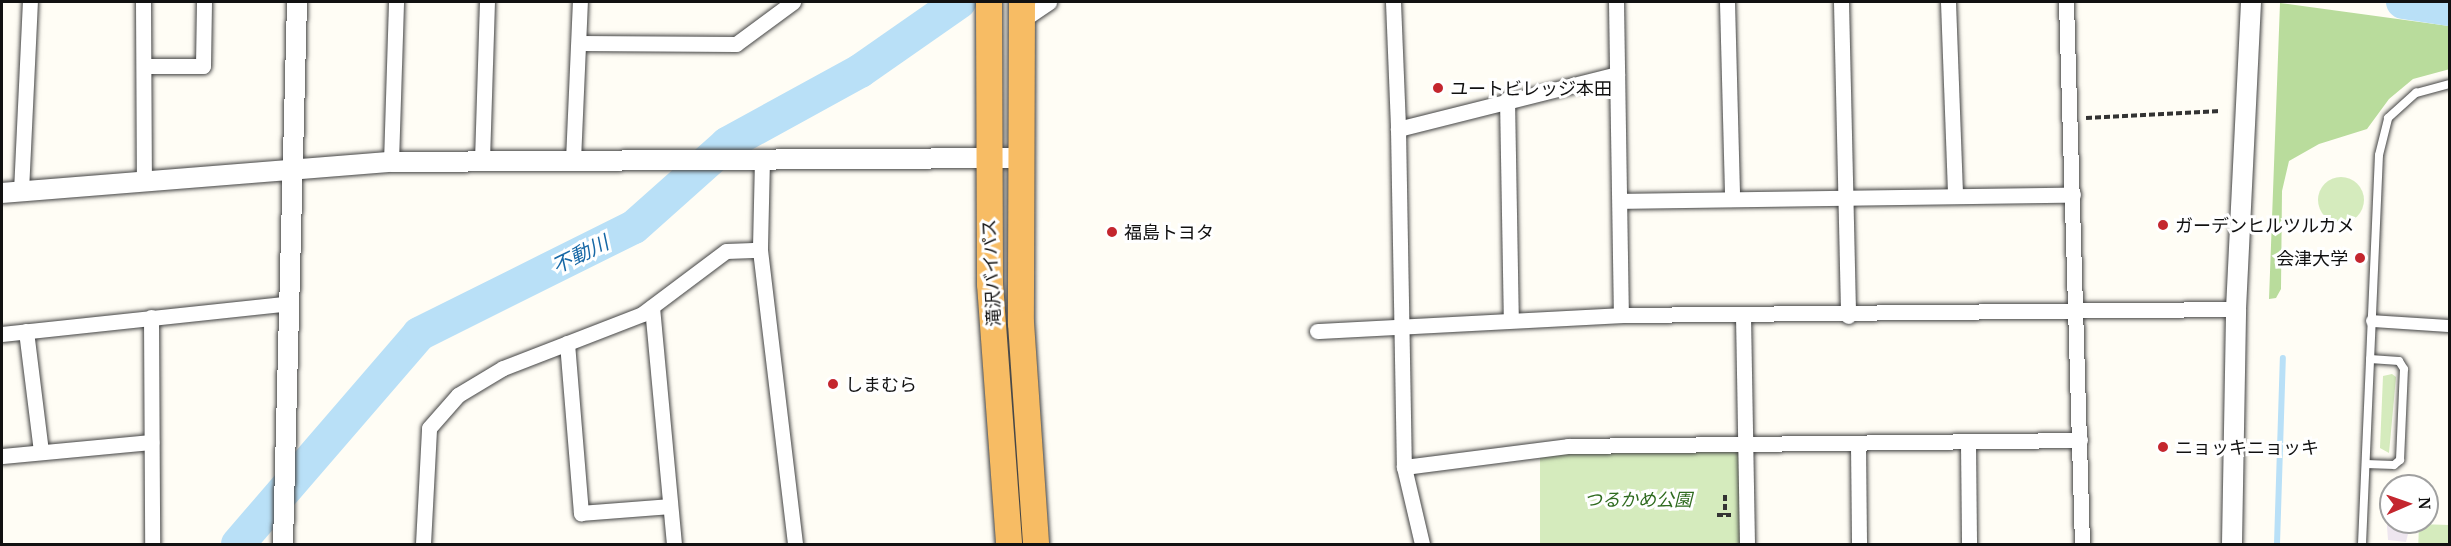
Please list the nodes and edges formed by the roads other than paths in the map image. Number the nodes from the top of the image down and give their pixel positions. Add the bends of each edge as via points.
1 (30, 2) edge
2 (143, 2) edge
3 (204, 2) edge
4 (297, 2) edge
5 (396, 2) edge
6 (487, 2) edge
7 (580, 2) edge
8 (793, 2) edge
9 (1049, 2) edge
10 (1393, 2) edge
11 (1616, 2) edge
12 (1727, 2) edge
13 (1840, 2) edge
14 (1948, 2) edge
15 (2066, 2) edge
16 (2251, 2) edge
17 (989, 7) edge
18 (1022, 11) edge
19 (579, 43) junction
20 (144, 66) junction
21 (1617, 74) junction
22 (2450, 84) edge
23 (1507, 99) junction
24 (1398, 129) junction
25 (986, 158) junction
26 (1018, 158) junction
27 (755, 159) junction
28 (482, 160) junction
29 (573, 160) junction
30 (391, 162) junction
31 (294, 166) junction
32 (144, 177) junction
33 (11, 192) edge
34 (1955, 195) junction
35 (2073, 195) junction
36 (1845, 198) junction
37 (1732, 200) junction
38 (1621, 201) junction
39 (760, 250) junction
40 (290, 303) junction
41 (652, 307) junction
42 (2079, 309) junction
43 (2236, 309) junction
44 (1621, 315) junction
45 (1743, 315) junction
46 (1848, 316) junction
47 (151, 317) junction
48 (1511, 318) junction
49 (2372, 321) junction
50 (1404, 325) junction
51 (2450, 326) edge
52 (26, 331) junction
53 (1317, 331) dead end
54 (2, 334) edge
55 (567, 343) junction
56 (2370, 359) junction
57 (2080, 440) junction
58 (151, 442) junction
59 (1968, 444) junction
60 (1858, 445) junction
61 (1745, 447) junction
62 (41, 452) junction
63 (2, 456) edge
64 (2366, 464) junction
65 (1404, 467) junction
66 (670, 506) junction
67 (152, 544) edge
68 (283, 544) edge
69 (423, 544) edge
70 (674, 544) edge
71 (795, 544) edge
72 (1009, 544) edge
73 (1036, 544) edge
74 (1422, 544) edge
75 (1747, 544) edge
76 (1859, 544) edge
77 (1969, 544) edge
78 (2082, 544) edge
79 (2232, 544) edge
80 (2362, 544) edge

1 - 33 street
2 - 20 street
3 - 20 street via 203,66
4 - 31 street
5 - 30 street
6 - 28 street
7 - 19 street
8 - 19 street via 736,44
9 - 18 street
10 - 24 street
11 - 21 street
12 - 37 street
13 - 36 street
14 - 34 street
15 - 35 street
16 - 43 street
17 - 25 highway, 滝沢バイパス
18 - 26 highway, 滝沢バイパス
19 - 29 street
20 - 32 street
21 - 23 street
21 - 38 street
22 - 49 lane via 2416,93 2388,118 2379,155
23 - 24 street
23 - 48 street
24 - 50 street
25 - 26 street
25 - 27 street
25 - 72 highway, 滝沢バイパス
26 - 73 highway, 滝沢バイパス via 1021,323
27 - 29 street
27 - 39 street
28 - 29 street
28 - 30 street
30 - 31 street
31 - 32 street
31 - 40 street
32 - 33 street
34 - 35 street
34 - 36 street
35 - 42 street
36 - 37 street
36 - 46 street
37 - 38 street
38 - 44 street
39 - 41 street via 726,251 712,258
39 - 71 street
40 - 47 street
40 - 68 street
41 - 55 street
41 - 66 street
42 - 43 street
42 - 46 street
42 - 57 street
43 - 79 street
44 - 45 street
44 - 48 street
45 - 46 street
45 - 61 street
47 - 52 street
47 - 58 street
48 - 50 street
49 - 51 street
49 - 56 lane
50 - 53 street
50 - 65 street
52 - 54 street
52 - 62 street
55 - 66 street via 581,513
55 - 69 street via 480,379 439,412 429,428
56 - 64 lane
56 - 64 lane via 2399,361 2404,369 2400,460 2394,465
57 - 59 street
57 - 78 street
58 - 62 street
58 - 67 street
59 - 60 street
59 - 77 street
60 - 61 street
60 - 76 street
61 - 65 street via 1522,448
61 - 75 street
62 - 63 street
64 - 80 lane
65 - 74 street
66 - 70 street

